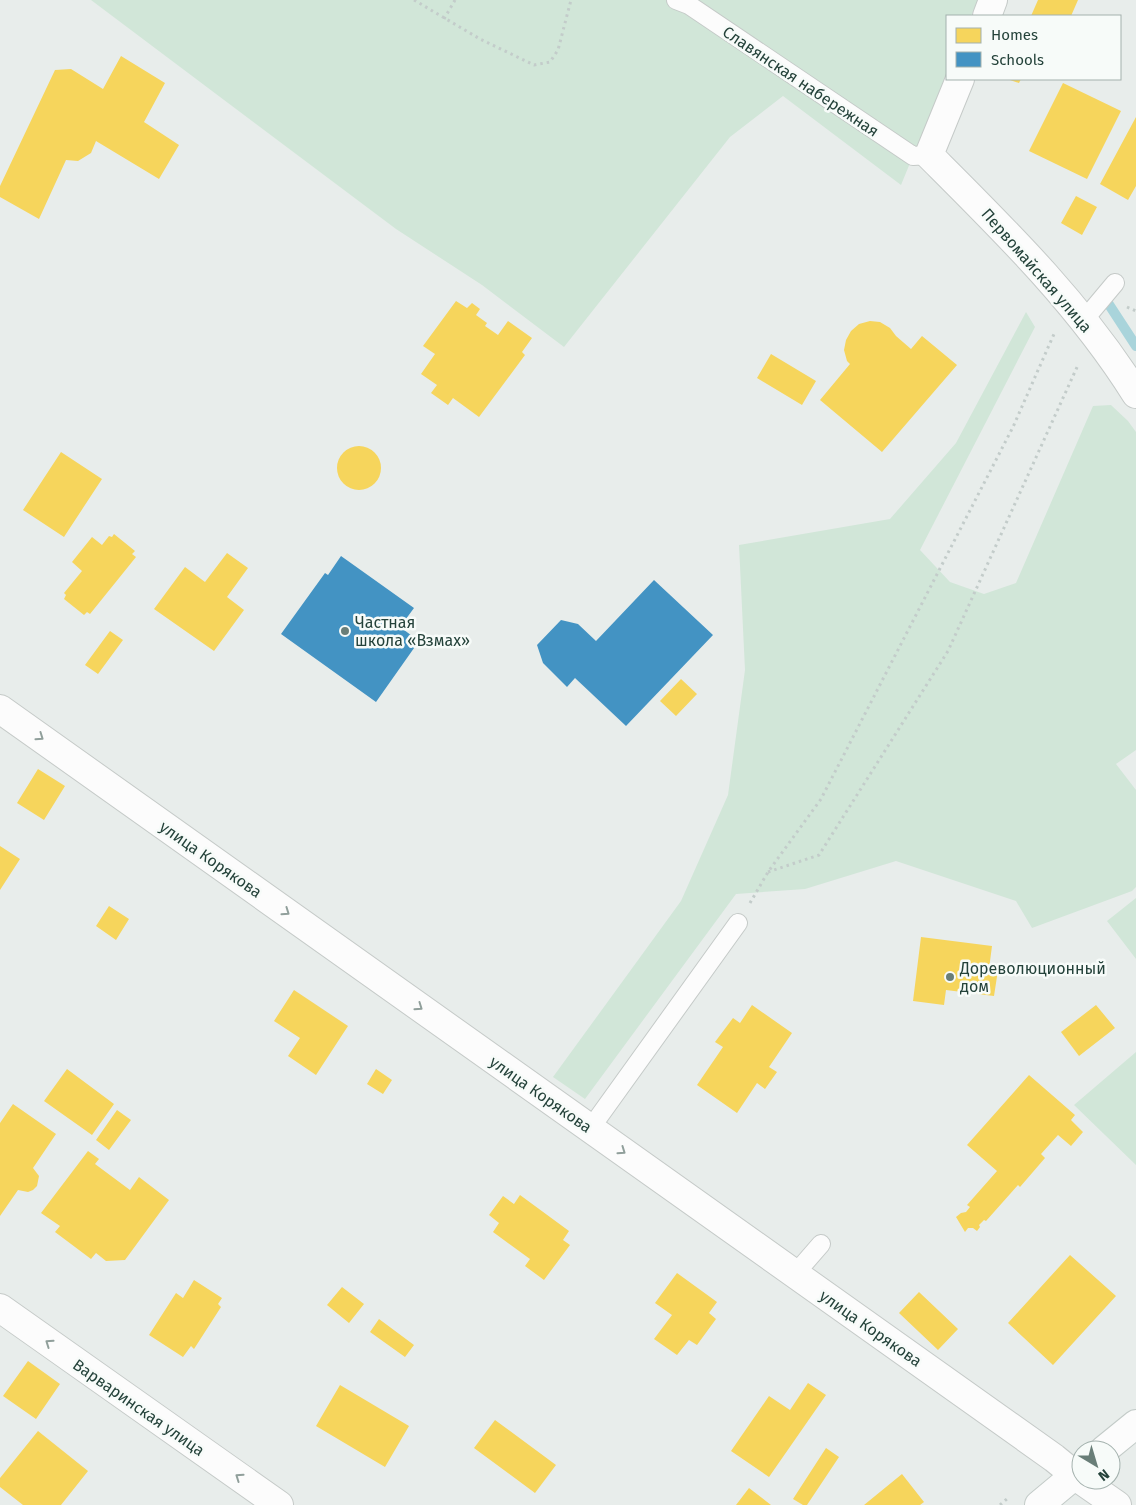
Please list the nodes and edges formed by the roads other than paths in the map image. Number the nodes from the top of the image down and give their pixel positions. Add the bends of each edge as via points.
1 (676, 0) edge
2 (993, 0) edge
3 (986, 15) edge
4 (960, 80) edge
5 (928, 155) junction
6 (1115, 282) dead end
7 (1082, 318) junction
8 (1136, 394) edge
9 (0, 709) edge
10 (738, 924) road end
11 (590, 1129) junction
12 (821, 1244) dead end
13 (795, 1274) junction
14 (0, 1308) edge
15 (1136, 1424) edge
16 (1116, 1440) edge
17 (1071, 1470) edge
18 (1071, 1482) edge
19 (1097, 1490) edge
20 (279, 1505) edge
21 (1039, 1505) edge
22 (1117, 1505) edge

1 - 5 lane, Славянская набережная via 913,156
2 - 3 street
4 - 5 street
5 - 7 street, Первомайская улица via 1011,236
6 - 7 lane
7 - 8 street, Первомайская улица
9 -> 11 street, улица Корякова
10 - 11 lane
11 -> 13 street, улица Корякова
12 - 13 lane
13 - 17 street, улица Корякова
20 -> 14 street, Варваринская улица
15 - 16 street
18 - 21 street
19 - 22 street, улица Корякова

